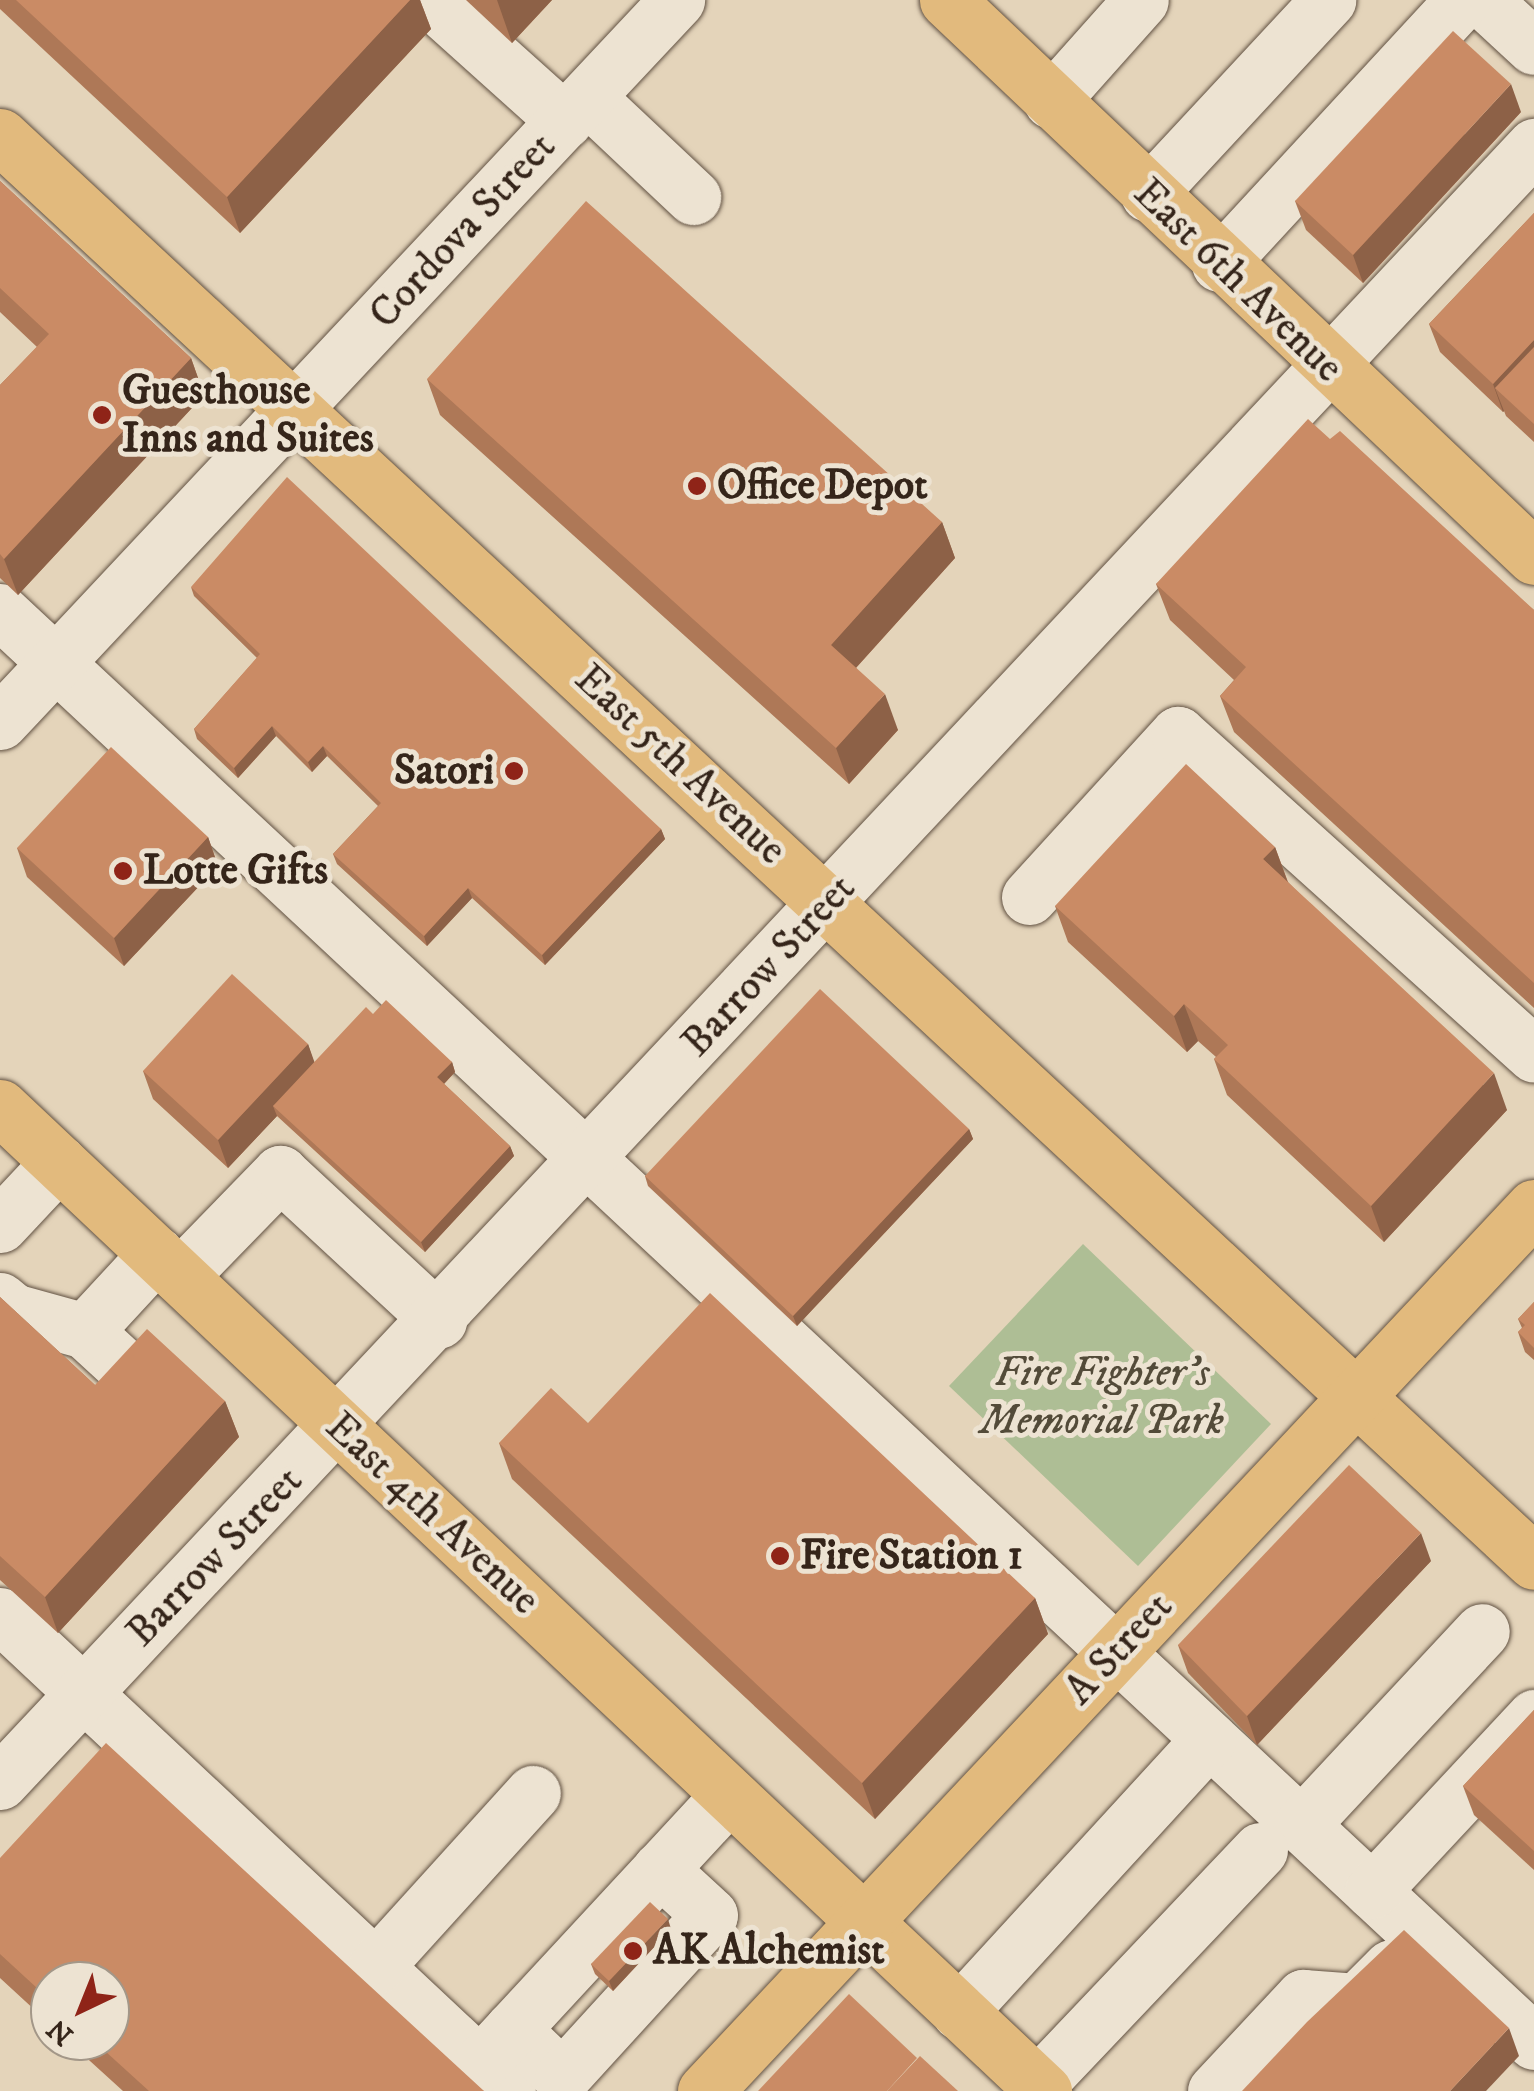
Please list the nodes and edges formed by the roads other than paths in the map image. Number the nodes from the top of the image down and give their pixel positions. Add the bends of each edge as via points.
1 (430, 0) edge
2 (677, 0) edge
3 (947, 0) edge
4 (1141, 0) edge
5 (1328, 0) edge
6 (1464, 0) edge
7 (1483, 0) edge
8 (1534, 47) edge
9 (1051, 100) junction
10 (576, 109) junction
11 (0, 136) edge
12 (1534, 146) edge
13 (1148, 194) junction
14 (693, 197) dead end
15 (1219, 264) junction
16 (1328, 368) junction
17 (296, 411) junction
18 (1534, 557) edge
19 (0, 611) edge
20 (56, 663) junction
21 (0, 722) edge
22 (1029, 897) dead end
23 (828, 900) junction
24 (1534, 1054) edge
25 (0, 1107) edge
26 (588, 1160) junction
27 (59, 1162) junction
28 (1534, 1208) edge
29 (0, 1225) edge
30 (168, 1265) junction
31 (0, 1300) edge
32 (438, 1320) junction
33 (84, 1331) junction
34 (136, 1380) edge
35 (1357, 1398) junction
36 (340, 1426) junction
37 (1534, 1562) edge
38 (0, 1615) edge
39 (1482, 1631) dead end
40 (1116, 1652) junction
41 (84, 1693) junction
42 (1534, 1717) edge
43 (1209, 1739) junction
44 (0, 1782) edge
45 (533, 1793) dead end
46 (729, 1795) junction
47 (1280, 1837) junction
48 (1372, 1891) junction
49 (863, 1922) junction
50 (1421, 1937) junction
51 (375, 1967) junction
52 (959, 2012) junction
53 (1534, 2042) edge
54 (499, 2062) edge
55 (1041, 2088) edge
56 (705, 2091) edge
57 (1215, 2091) edge

1 - 10 street
2 - 10 street, Cordova Street
3 - 9 main road, East 6th Avenue
4 - 9 street
5 - 13 street
6 - 15 street
7 - 8 street
9 - 13 main road, East 6th Avenue
10 - 14 street
10 - 17 street, Cordova Street
11 - 17 main road, East 5th Avenue
12 - 16 street, Barrow Street
13 - 15 main road, East 6th Avenue
15 - 16 main road, East 6th Avenue
16 - 18 main road, East 6th Avenue
16 - 23 street, Barrow Street
17 - 20 street, Cordova Street
17 - 23 main road, East 5th Avenue
19 - 20 street
20 - 21 street, Cordova Street
20 - 26 street
22 - 24 street via 1178,734
23 - 26 street, Barrow Street
23 - 35 main road, East 5th Avenue
25 - 27 main road, East 4th Avenue
26 - 32 street, Barrow Street
26 - 40 street
27 - 29 street
27 - 30 main road, East 4th Avenue
28 - 35 main road, A Street
30 - 32 street via 280,1173
30 - 33 street
30 - 36 main road, East 4th Avenue
31 - 33 street via 13,1311
32 - 36 street, Barrow Street
33 - 34 street
35 - 37 main road, East 5th Avenue
35 - 40 main road, A Street
36 - 41 street, Barrow Street
36 - 46 main road, East 4th Avenue
38 - 41 street
39 - 47 street
40 - 43 street
40 - 49 main road, A Street
41 - 44 street, Barrow Street
41 - 51 street
42 - 48 street
43 - 47 street
43 - 52 street
45 - 51 street
46 - 49 main road, East 4th Avenue
46 - 54 street
47 - 48 street
47 - 55 street
48 - 50 street
49 - 52 main road, East 4th Avenue
49 - 56 main road, A Street
50 - 53 street
50 - 57 street via 1357,2001 1303,1997
51 - 54 street
52 - 55 main road, East 4th Avenue

